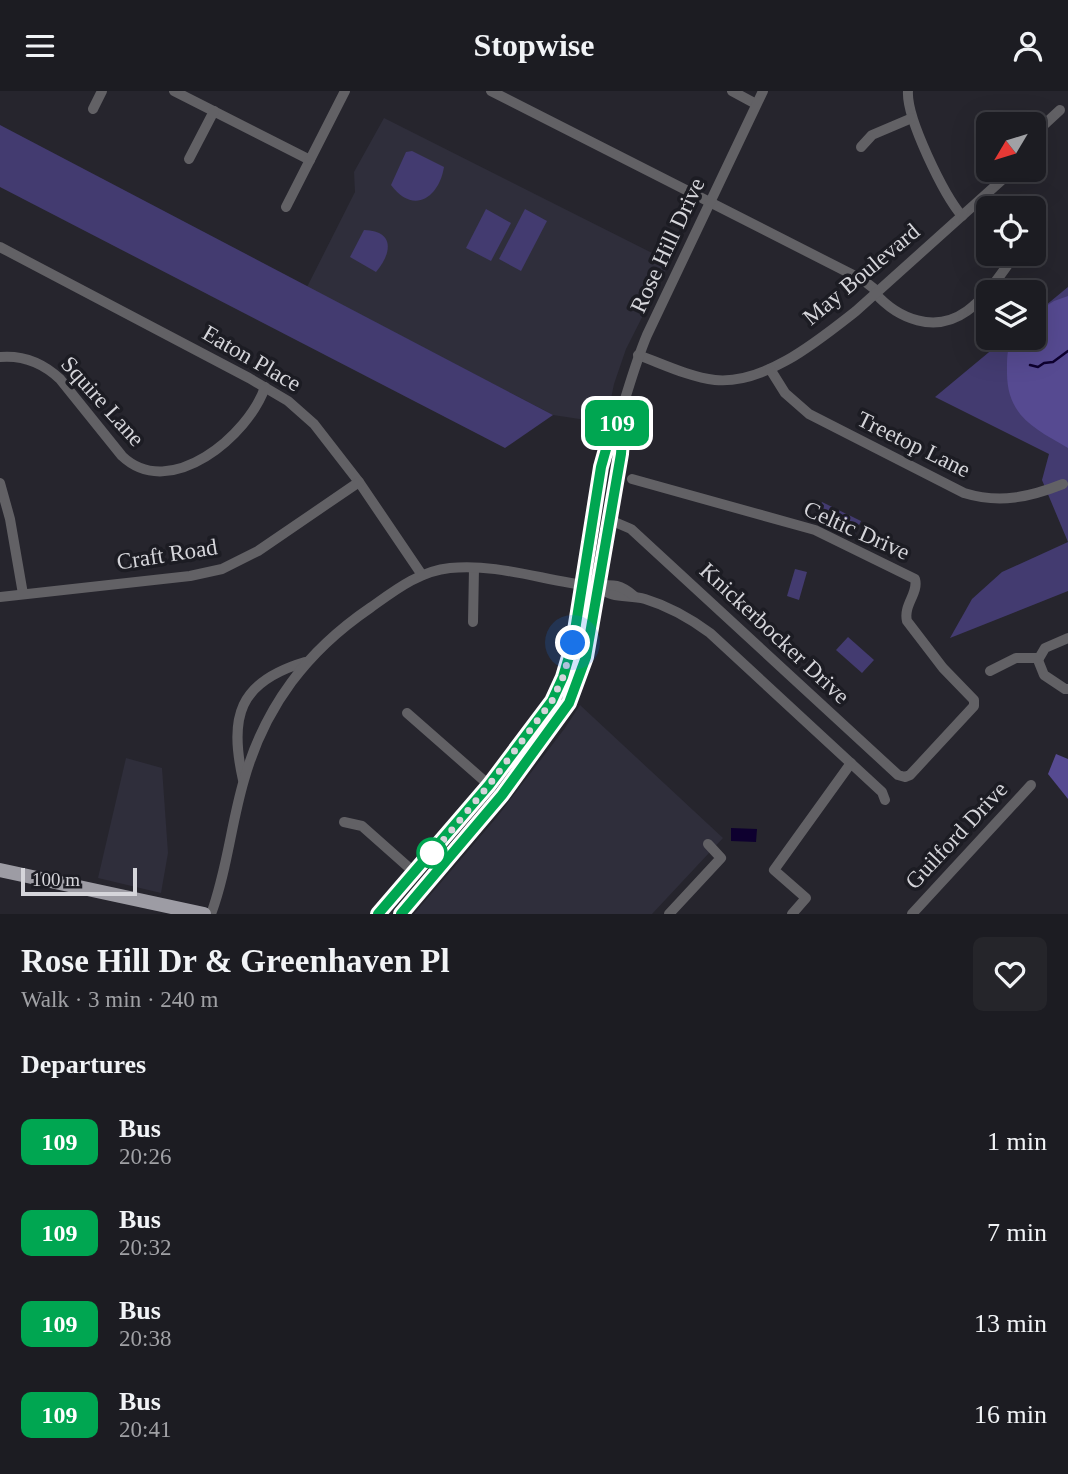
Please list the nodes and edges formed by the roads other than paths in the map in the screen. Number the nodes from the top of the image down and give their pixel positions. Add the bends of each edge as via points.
1 (102, 91) edge
2 (174, 91) edge
3 (345, 91) edge
4 (491, 91) edge
5 (732, 91) edge
6 (762, 91) edge
7 (908, 91) edge
8 (756, 104) junction
9 (93, 109) dead end
10 (1060, 110) dead end
11 (214, 111) junction
12 (912, 118) junction
13 (1046, 123) edge
14 (861, 147) dead end
15 (189, 159) dead end
16 (310, 160) junction
17 (1000, 182) edge
18 (710, 202) junction
19 (286, 207) dead end
20 (962, 216) junction
21 (0, 247) edge
22 (1007, 266) edge
23 (876, 292) junction
24 (638, 355) junction
25 (0, 356) edge
26 (770, 369) junction
27 (265, 387) junction
28 (618, 421) junction
29 (632, 479) dead end
30 (359, 482) junction
31 (0, 483) edge
32 (1063, 484) dead end
33 (610, 520) junction
34 (474, 568) junction
35 (422, 575) junction
36 (590, 586) junction
37 (23, 594) junction
38 (0, 597) edge
39 (473, 622) dead end
40 (1068, 638) edge
41 (1039, 659) junction
42 (305, 662) junction
43 (990, 671) dead end
44 (1068, 689) edge
45 (407, 713) dead end
46 (851, 763) junction
47 (909, 775) joint
48 (243, 782) junction
49 (489, 785) junction
50 (1031, 785) dead end
51 (886, 800) dead end
52 (344, 822) dead end
53 (708, 844) dead end
54 (0, 870) edge
55 (415, 873) junction
56 (917, 912) edge
57 (204, 914) edge
58 (211, 914) edge
59 (378, 914) edge
60 (401, 914) edge
61 (669, 914) edge
62 (792, 914) edge

1 - 9 street
2 - 11 street
3 - 16 street
4 - 18 street
5 - 8 street
6 - 8 street, Rose Hill Drive
7 - 12 street
8 - 18 street, Rose Hill Drive
10 - 13 street
11 - 15 street
11 - 16 street
12 - 14 street via 872,135
12 - 20 street via 950,201
16 - 19 street
17 - 20 street, May Boulevard
18 - 23 street via 863,280
18 - 24 street, Rose Hill Drive
20 - 23 street, May Boulevard
21 - 27 street, Eaton Place
22 - 23 street via 966,312 948,320 914,320 893,311
23 - 26 street, May Boulevard via 833,329
24 - 26 street, May Boulevard via 715,380 746,379
24 - 28 street, Rose Hill Drive
25 - 27 street, Squire Lane via 26,359 48,369 122,456 151,472 188,466 230,437 250,415
26 - 32 street, Treetop Lane via 785,393 809,414 964,493 1014,499
27 - 30 street, Eaton Place via 314,424
28 - 33 street, Rose Hill Drive via 621,454
28 - 36 street, Rose Hill Drive via 601,467
29 - 47 street, Celtic Drive via 815,530 915,579 907,621 974,700 974,706
30 - 35 street, Eaton Place
30 - 37 street, Craft Road via 258,551 222,569
31 - 37 street
33 - 36 street, Rose Hill Drive
33 - 47 street, Knickerbocker Drive via 631,529 898,775
34 - 35 street
34 - 36 street
34 - 39 street
35 - 42 street via 354,619
36 - 46 street via 606,594 634,596 710,633
36 - 49 street, Rose Hill Drive via 558,689
36 - 60 street, Rose Hill Drive via 586,657 564,713
37 - 38 street, Craft Road
40 - 41 street via 1045,648
41 - 43 street via 1016,658
41 - 44 street via 1044,675
42 - 48 street via 271,713
42 - 48 street via 263,681 245,704 236,739
45 - 49 street
46 - 51 street
46 - 62 street via 774,870 806,898
48 - 58 street
49 - 55 street, Rose Hill Drive
50 - 56 street, Guilford Drive
52 - 55 street via 362,826
53 - 61 street via 721,857
54 - 57 main road
55 - 59 street, Rose Hill Drive

